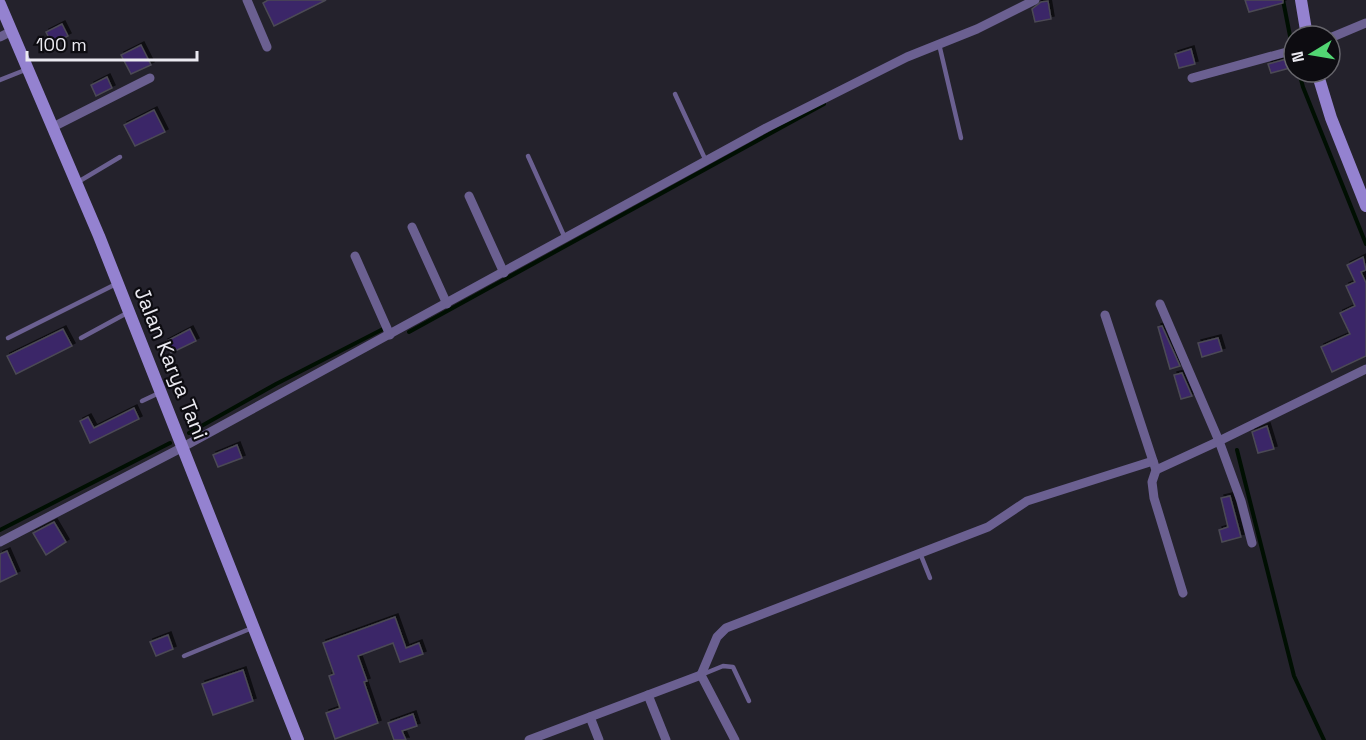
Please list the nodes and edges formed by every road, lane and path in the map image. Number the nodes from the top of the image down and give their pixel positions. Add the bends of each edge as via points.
1 (247, 0) edge
2 (1035, 0) edge
3 (1301, 0) edge
4 (0, 4) edge
5 (1366, 23) edge
6 (1305, 24) edge
7 (12, 31) junction
8 (1342, 33) edge
9 (0, 37) edge
10 (939, 43) junction
11 (267, 47) dead end
12 (1282, 53) edge
13 (28, 68) junction
14 (150, 78) dead end
15 (1192, 78) dead end
16 (0, 80) edge
17 (1321, 84) edge
18 (675, 94) dead end
19 (53, 127) junction
20 (961, 138) dead end
21 (528, 156) dead end
22 (120, 157) dead end
23 (706, 161) junction
24 (77, 183) junction
25 (469, 196) dead end
26 (1366, 206) edge
27 (412, 227) dead end
28 (565, 238) junction
29 (355, 256) dead end
30 (504, 273) junction
31 (118, 283) junction
32 (1160, 303) dead end
33 (447, 304) junction
34 (129, 312) junction
35 (1106, 315) dead end
36 (390, 335) junction
37 (8, 338) dead end
38 (81, 338) dead end
39 (1366, 369) edge
40 (161, 391) junction
41 (142, 401) dead end
42 (1219, 441) junction
43 (183, 447) junction
44 (1154, 466) junction
45 (0, 542) edge
46 (1252, 543) dead end
47 (920, 553) junction
48 (930, 578) dead end
49 (1183, 593) dead end
50 (255, 627) junction
51 (184, 656) dead end
52 (701, 675) junction
53 (648, 695) junction
54 (749, 701) dead end
55 (590, 717) junction
56 (298, 740) edge
57 (529, 740) edge
58 (599, 740) edge
59 (666, 740) edge
60 (735, 740) edge

1 - 11 street
2 - 10 street
3 - 6 street
4 - 7 street, Jalan Karya Tani
5 - 8 street
7 - 9 street
7 - 13 street, Jalan Karya Tani
10 - 20 lane
10 - 23 street
12 - 15 street
13 - 16 lane
13 - 19 street, Jalan Karya Tani
14 - 19 street
17 - 26 street
18 - 23 lane
19 - 24 street, Jalan Karya Tani
21 - 28 lane
22 - 24 lane
23 - 28 street
24 - 31 street, Jalan Karya Tani
25 - 30 street
27 - 33 street
28 - 30 street
29 - 36 street
30 - 33 street
31 - 34 street, Jalan Karya Tani
31 - 37 lane
32 - 42 street
33 - 36 street
34 - 38 lane
34 - 40 street, Jalan Karya Tani
35 - 44 street
36 - 43 street
39 - 42 street
40 - 41 lane
40 - 43 street, Jalan Karya Tani
42 - 44 street
42 - 46 street
43 - 45 street
43 - 50 street, Jalan Karya Tani
44 - 47 street via 1028,501 997,523
44 - 49 street via 1154,498
47 - 48 lane
47 - 52 street via 726,628 717,637
50 - 51 lane
50 - 56 street, Jalan Karya Tani
52 - 53 street
52 - 54 lane via 723,666 733,667
52 - 60 street
53 - 55 street
53 - 59 street
55 - 57 street
55 - 58 street

